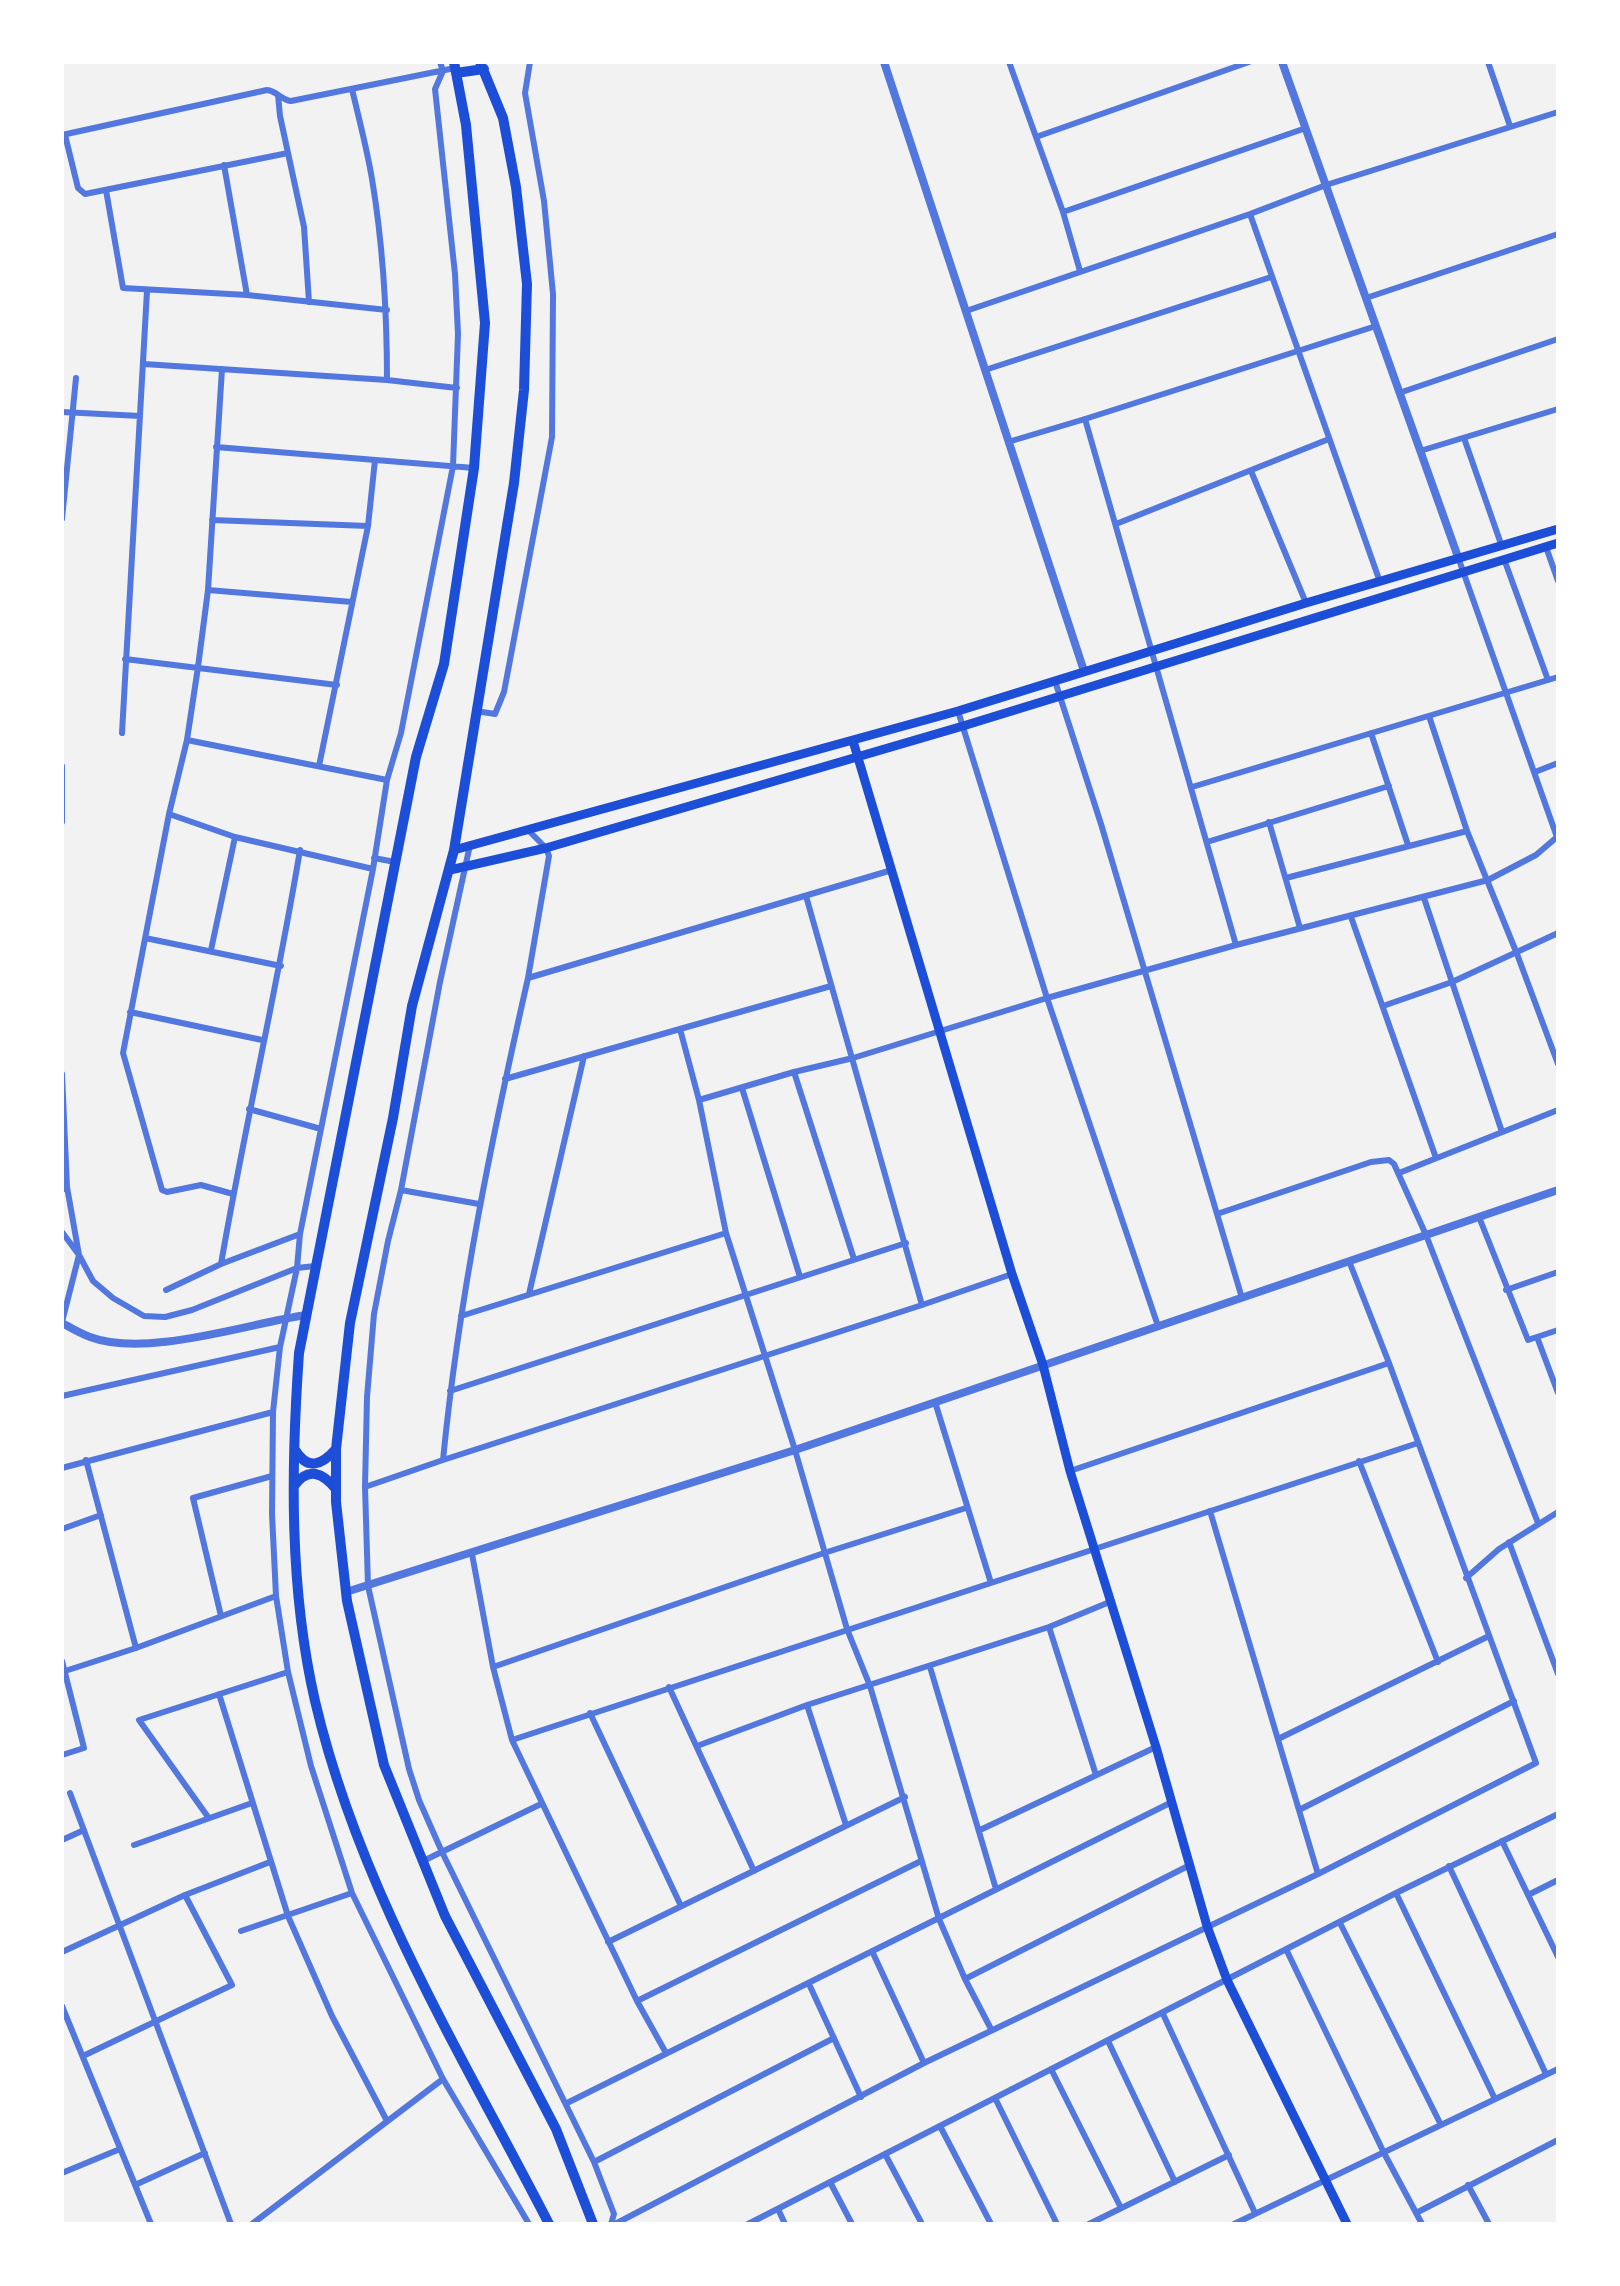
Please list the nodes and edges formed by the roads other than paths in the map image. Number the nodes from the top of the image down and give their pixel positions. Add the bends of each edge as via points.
1 (440, 62) edge
2 (530, 62) edge
3 (895, 62) edge
4 (1009, 62) edge
5 (1249, 62) edge
6 (1282, 62) edge
7 (1488, 62) edge
8 (885, 64) edge
9 (482, 65) edge
10 (455, 68) edge
11 (443, 71) junction
12 (352, 89) junction
13 (278, 95) junction
14 (1558, 112) edge
15 (1510, 126) junction
16 (1306, 128) junction
17 (63, 135) edge
18 (1036, 137) junction
19 (288, 153) junction
20 (224, 165) junction
21 (1326, 185) junction
22 (106, 190) junction
23 (1063, 212) junction
24 (1250, 214) junction
25 (1558, 234) edge
26 (1080, 271) junction
27 (1271, 277) junction
28 (147, 291) junction
29 (247, 295) junction
30 (1366, 298) junction
31 (309, 302) junction
32 (387, 310) junction
33 (966, 311) junction
34 (1376, 326) junction
35 (1558, 339) edge
36 (1298, 351) junction
37 (144, 364) junction
38 (222, 369) junction
39 (985, 370) junction
40 (76, 378) dead end
41 (387, 380) junction
42 (457, 388) junction
43 (1399, 393) junction
44 (1558, 409) edge
45 (62, 412) edge
46 (71, 413) junction
47 (140, 416) junction
48 (1085, 419) junction
49 (1464, 438) junction
50 (1329, 439) junction
51 (1008, 442) junction
52 (216, 447) junction
53 (1420, 451) junction
54 (375, 460) junction
55 (453, 466) junction
56 (474, 468) junction
57 (1251, 471) junction
58 (62, 519) edge
59 (212, 520) junction
60 (1116, 524) junction
61 (368, 526) junction
62 (1558, 529) edge
63 (1558, 543) edge
64 (1501, 544) junction
65 (1546, 547) junction
66 (1458, 557) junction
67 (1504, 559) junction
68 (1464, 572) junction
69 (1558, 581) edge
70 (1380, 582) junction
71 (208, 590) junction
72 (352, 602) junction
73 (1306, 603) junction
74 (1153, 650) junction
75 (125, 659) junction
76 (198, 667) junction
77 (1158, 668) junction
78 (1084, 671) junction
79 (1558, 677) edge
80 (1548, 680) junction
81 (1055, 681) junction
82 (337, 685) junction
83 (1507, 692) junction
84 (1059, 696) junction
85 (476, 711) junction
86 (958, 711) junction
87 (1429, 716) junction
88 (963, 726) junction
89 (122, 733) dead end
90 (1371, 733) junction
91 (187, 740) junction
92 (853, 741) junction
93 (858, 756) junction
94 (1558, 763) edge
95 (62, 766) edge
96 (319, 766) junction
97 (1535, 772) junction
98 (387, 780) junction
99 (1389, 786) junction
100 (1192, 787) junction
101 (169, 814) junction
102 (62, 822) edge
103 (1269, 822) junction
104 (528, 830) junction
105 (1467, 831) junction
106 (235, 837) junction
107 (1558, 838) edge
108 (1207, 842) junction
109 (470, 845) junction
110 (1408, 845) junction
111 (546, 848) junction
112 (300, 850) junction
113 (454, 850) junction
114 (374, 858) junction
115 (395, 862) junction
116 (466, 868) junction
117 (373, 869) junction
118 (450, 870) junction
119 (892, 870) junction
120 (1286, 878) junction
121 (1488, 880) junction
122 (806, 896) junction
123 (1424, 898) junction
124 (1351, 917) junction
125 (1300, 928) junction
126 (1558, 933) edge
127 (145, 938) junction
128 (1236, 945) junction
129 (211, 950) junction
130 (1517, 954) junction
131 (281, 966) junction
132 (1143, 971) junction
133 (528, 978) junction
134 (1452, 982) junction
135 (831, 986) junction
136 (1047, 998) junction
137 (1383, 1006) junction
138 (130, 1012) junction
139 (680, 1029) junction
140 (940, 1030) junction
141 (262, 1040) junction
142 (584, 1056) junction
143 (853, 1058) junction
144 (1558, 1064) edge
145 (794, 1072) junction
146 (62, 1074) edge
147 (505, 1079) junction
148 (742, 1088) junction
149 (699, 1100) junction
150 (249, 1109) junction
151 (1558, 1110) edge
152 (321, 1129) junction
153 (1502, 1132) junction
154 (1436, 1158) junction
155 (1399, 1173) junction
156 (64, 1189) edge
157 (401, 1190) junction
158 (1558, 1190) edge
159 (233, 1194) junction
160 (479, 1204) junction
161 (1217, 1214) junction
162 (1479, 1217) junction
163 (62, 1232) edge
164 (726, 1233) junction
165 (300, 1234) junction
166 (1426, 1235) junction
167 (906, 1243) junction
168 (79, 1255) junction
169 (854, 1259) junction
170 (1349, 1261) junction
171 (221, 1264) junction
172 (315, 1266) junction
173 (297, 1268) junction
174 (1558, 1272) edge
175 (1012, 1274) junction
176 (800, 1277) junction
177 (166, 1290) dead end
178 (1506, 1290) junction
179 (529, 1294) junction
180 (745, 1296) junction
181 (1242, 1298) junction
182 (922, 1305) junction
183 (306, 1315) junction
184 (461, 1316) junction
185 (284, 1318) junction
186 (62, 1323) edge
187 (1158, 1326) junction
188 (1558, 1330) edge
189 (1537, 1337) junction
190 (280, 1347) junction
191 (764, 1356) junction
192 (1389, 1363) junction
193 (1043, 1365) junction
194 (450, 1391) junction
195 (1558, 1393) edge
196 (62, 1396) edge
197 (935, 1402) junction
198 (273, 1412) junction
199 (1418, 1443) junction
200 (294, 1448) junction
201 (336, 1449) junction
202 (795, 1450) junction
203 (86, 1460) junction
204 (443, 1460) junction
205 (1359, 1461) junction
206 (62, 1468) edge
207 (1070, 1471) junction
208 (272, 1476) junction
209 (293, 1487) junction
210 (365, 1487) junction
211 (336, 1489) junction
212 (966, 1508) junction
213 (1210, 1511) junction
214 (1558, 1513) edge
215 (101, 1515) junction
216 (1538, 1523) junction
217 (62, 1529) edge
218 (1509, 1542) junction
219 (1094, 1550) junction
220 (824, 1553) junction
221 (472, 1554) junction
222 (1466, 1578) junction
223 (991, 1583) junction
224 (368, 1586) junction
225 (346, 1592) junction
226 (276, 1596) junction
227 (1112, 1601) junction
228 (221, 1616) junction
229 (1049, 1627) junction
230 (847, 1629) junction
231 (1489, 1636) junction
232 (136, 1648) junction
233 (62, 1661) edge
234 (1438, 1662) junction
235 (493, 1667) junction
236 (930, 1667) junction
237 (63, 1671) edge
238 (288, 1672) junction
239 (1558, 1674) edge
240 (870, 1686) junction
241 (669, 1687) junction
242 (219, 1694) junction
243 (1514, 1701) junction
244 (807, 1705) junction
245 (590, 1713) junction
246 (1278, 1739) junction
247 (512, 1740) junction
248 (697, 1746) junction
249 (1156, 1747) junction
250 (62, 1755) edge
251 (1096, 1775) junction
252 (70, 1793) dead end
253 (905, 1797) junction
254 (1172, 1802) junction
255 (252, 1803) junction
256 (541, 1804) junction
257 (1299, 1810) junction
258 (1558, 1814) edge
259 (208, 1817) junction
260 (846, 1825) junction
261 (84, 1830) junction
262 (980, 1830) junction
263 (62, 1840) edge
264 (1502, 1841) junction
265 (134, 1845) dead end
266 (442, 1852) junction
267 (423, 1861) junction
268 (921, 1861) junction
269 (270, 1862) junction
270 (1190, 1865) junction
271 (1449, 1866) junction
272 (754, 1871) junction
273 (1318, 1874) junction
274 (1558, 1880) edge
275 (996, 1889) junction
276 (352, 1893) junction
277 (1396, 1893) junction
278 (185, 1895) junction
279 (1528, 1895) junction
280 (681, 1906) junction
281 (288, 1916) junction
282 (939, 1919) junction
283 (1340, 1923) junction
284 (119, 1926) junction
285 (1207, 1926) junction
286 (241, 1931) dead end
287 (608, 1942) junction
288 (1286, 1949) junction
289 (872, 1951) junction
290 (62, 1952) edge
291 (1558, 1957) edge
292 (965, 1979) junction
293 (1227, 1980) junction
294 (809, 1984) junction
295 (637, 2001) junction
296 (62, 2006) edge
297 (1163, 2014) junction
298 (155, 2022) junction
299 (991, 2029) junction
300 (834, 2038) junction
301 (1108, 2041) junction
302 (666, 2053) junction
303 (83, 2056) junction
304 (924, 2063) junction
305 (1051, 2069) junction
306 (1558, 2069) edge
307 (1546, 2074) junction
308 (443, 2079) junction
309 (861, 2097) junction
310 (995, 2098) junction
311 (1495, 2099) junction
312 (567, 2103) junction
313 (387, 2121) junction
314 (1441, 2125) junction
315 (940, 2126) junction
316 (1557, 2143) edge
317 (120, 2149) junction
318 (205, 2153) junction
319 (1384, 2153) junction
320 (885, 2154) junction
321 (1229, 2155) junction
322 (594, 2162) junction
323 (62, 2173) edge
324 (1323, 2180) junction
325 (830, 2182) junction
326 (1175, 2182) junction
327 (135, 2185) junction
328 (1468, 2185) junction
329 (1121, 2208) junction
330 (778, 2209) junction
331 (1255, 2213) junction
332 (1416, 2213) junction
333 (151, 2224) edge
334 (231, 2224) edge
335 (252, 2224) edge
336 (529, 2224) edge
337 (549, 2224) edge
338 (593, 2224) edge
339 (613, 2224) edge
340 (748, 2224) edge
341 (785, 2224) edge
342 (852, 2224) edge
343 (922, 2224) edge
344 (991, 2224) edge
345 (1057, 2224) edge
346 (1089, 2224) edge
347 (1234, 2224) edge
348 (1347, 2224) edge
349 (1422, 2224) edge
350 (1489, 2224) edge

1 - 11 street
2 - 85 street via 525,93 553,294 552,437 504,692 495,714
3 - 8 street
4 - 18 street
5 - 18 street
6 - 16 street
7 - 15 street
8 - 33 street
9 - 10 main road
9 - 85 main road via 503,118 527,284 514,483
10 - 11 street
10 - 56 main road via 466,125 485,323
11 - 12 street
11 - 42 street via 435,89 455,274
12 - 13 street via 291,101
12 - 32 street via 372,180
13 - 17 street via 267,90
13 - 19 street
14 - 15 street
15 - 21 street
16 - 21 street
16 - 23 street
17 - 22 street via 80,193
18 - 23 street
19 - 20 street
19 - 31 street via 304,227
20 - 22 street
20 - 29 street
21 - 24 street
21 - 30 street
22 - 28 street via 123,288
23 - 26 street
24 - 26 street
24 - 27 street
25 - 30 street
26 - 33 street
27 - 36 street
27 - 39 street
28 - 29 street
28 - 37 street
29 - 31 street
30 - 34 street
31 - 32 street
32 - 41 street
33 - 39 street
34 - 36 street
34 - 43 street
35 - 43 street
36 - 48 street
36 - 50 street
37 - 38 street
37 - 47 street
38 - 41 street
38 - 52 street
39 - 51 street
40 - 46 street
41 - 42 street
42 - 55 street
43 - 53 street
44 - 49 street
45 - 46 street
46 - 47 street
46 - 58 street
47 - 75 street
48 - 51 street
48 - 60 street
49 - 53 street
49 - 64 street
50 - 57 street
50 - 70 street
51 - 78 street
52 - 54 street
52 - 59 street
53 - 66 street
54 - 55 street
54 - 61 street
55 - 56 street
55 - 98 street via 401,733
56 - 115 main road via 444,664 416,757
57 - 60 street
57 - 73 street
59 - 61 street
59 - 71 street
60 - 74 street
61 - 72 street
62 - 64 main road
63 - 65 main road
64 - 66 main road
65 - 67 main road
65 - 69 street
66 - 68 street
66 - 70 main road
67 - 68 main road
67 - 80 street
68 - 77 main road
68 - 83 street
70 - 73 main road
71 - 72 street
71 - 76 street
72 - 82 street
73 - 74 main road
74 - 77 street
74 - 78 main road
75 - 76 street
75 - 89 street
76 - 82 street
76 - 91 street
77 - 84 main road
77 - 100 street
78 - 81 main road
79 - 80 street
80 - 83 street
81 - 84 street
81 - 86 main road
82 - 96 street
83 - 87 street
83 - 97 street
84 - 88 main road
84 - 132 street
85 - 113 main road
86 - 88 street
86 - 92 main road
87 - 90 street
87 - 105 street
88 - 93 main road
88 - 136 street
90 - 99 street
90 - 100 street
91 - 96 street
91 - 101 street
92 - 93 main road
92 - 104 main road
93 - 111 main road
93 - 119 main road
94 - 97 street
95 - 102 street
96 - 98 street
97 - 107 street
98 - 114 street
99 - 103 street
99 - 110 street
100 - 108 street
101 - 106 street
101 - 127 street
103 - 108 street
103 - 120 street
104 - 109 main road
104 - 111 street
105 - 110 street
105 - 121 street
106 - 112 street
106 - 129 street
107 - 121 street
108 - 128 street
109 - 113 main road
109 - 116 street
110 - 120 street
111 - 116 main road
111 - 133 street via 549,856
112 - 117 street
112 - 131 street
113 - 118 main road
114 - 115 street
114 - 117 street
115 - 172 main road
116 - 118 main road
116 - 157 street
117 - 152 street
118 - 201 main road via 412,1006 350,1323
119 - 122 street
119 - 140 main road
120 - 125 street
121 - 123 street
121 - 130 street
122 - 133 street
122 - 135 street
123 - 124 street
123 - 134 street
124 - 125 street
124 - 137 street
125 - 128 street
126 - 130 street
127 - 129 street
127 - 138 street
128 - 132 street
129 - 131 street
130 - 134 street
130 - 144 street
131 - 141 street
132 - 136 street
132 - 161 street
133 - 147 street
134 - 137 street
134 - 153 street
135 - 139 street
135 - 143 street
136 - 140 street
136 - 187 street
137 - 154 street
138 - 141 street
138 - 159 street via 123,1053 162,1190 201,1185
139 - 142 street
139 - 149 street
140 - 143 street
140 - 175 main road
141 - 150 street
142 - 147 street
142 - 179 street
143 - 145 street
143 - 167 street
145 - 148 street
145 - 169 street
146 - 156 street
147 - 160 street
148 - 149 street
148 - 176 street
149 - 164 street
150 - 152 street
150 - 159 street
151 - 153 street
152 - 165 street
153 - 154 street
154 - 155 street
155 - 161 street via 1382,1159
155 - 166 street
156 - 168 street
157 - 160 street
157 - 210 street via 374,1314
158 - 162 street
159 - 171 street
160 - 184 street
161 - 181 street
162 - 166 street
162 - 178 street
163 - 168 street
164 - 179 street
164 - 180 street
165 - 171 street
165 - 173 street
166 - 170 street
166 - 216 street
167 - 169 street
167 - 182 street
168 - 173 street via 93,1281 144,1316 192,1310
168 - 186 street
169 - 176 street
170 - 181 street
170 - 192 street
171 - 177 street
172 - 173 street
172 - 183 main road
173 - 185 street
174 - 178 street
175 - 182 street
175 - 193 main road
176 - 180 street
178 - 189 street via 1528,1340
179 - 184 street
180 - 191 street
180 - 194 street
181 - 187 street
182 - 191 street
183 - 185 street
183 - 200 main road
184 - 194 street
185 - 186 street via 134,1344 91,1338
185 - 190 street
187 - 193 street
188 - 189 street
189 - 195 street
190 - 196 street
190 - 198 street
191 - 202 street
191 - 204 street
192 - 199 street
192 - 207 street
193 - 197 street
193 - 207 main road
194 - 204 street
197 - 202 street
197 - 212 street
198 - 203 street
198 - 208 street
199 - 205 street
199 - 222 street
200 - 201 main road via 312,1465
200 - 209 main road
201 - 211 main road
202 - 220 street
202 - 221 street
203 - 206 street
203 - 215 street
204 - 210 street
205 - 213 street
205 - 234 street
207 - 219 main road
208 - 226 street
208 - 228 street via 193,1498
209 - 211 main road via 313,1472
209 - 337 main road via 301,1613 315,1700 339,1787 405,1947
210 - 224 street
211 - 225 main road
212 - 220 street
212 - 223 street
213 - 219 street
213 - 246 street
214 - 216 street
215 - 217 street
215 - 232 street
216 - 218 street
218 - 222 street
218 - 239 street
219 - 223 street
219 - 227 main road
220 - 230 street
220 - 235 street
221 - 224 street
221 - 235 street
222 - 231 street
223 - 230 street
224 - 225 street
224 - 266 street via 409,1769
225 - 267 main road via 384,1765
226 - 228 street
226 - 238 street
227 - 229 street
227 - 249 main road
228 - 232 street
229 - 236 street
229 - 251 street
230 - 240 street
230 - 241 street
231 - 234 street
231 - 243 street
232 - 237 street
233 - 237 street
234 - 246 street
235 - 247 street
236 - 240 street
236 - 262 street
237 - 250 street via 84,1748
238 - 242 street
238 - 276 street
240 - 244 street
240 - 253 street
241 - 245 street
241 - 248 street
242 - 255 street
242 - 259 street via 139,1720
243 - 257 street
243 - 273 street via 1536,1763
244 - 248 street
244 - 260 street
245 - 247 street
245 - 280 street
246 - 257 street
247 - 256 street
248 - 272 street
249 - 251 street
249 - 254 main road
251 - 262 street
252 - 261 street
253 - 260 street
253 - 268 street
254 - 270 main road
254 - 275 street
255 - 259 street
255 - 269 street
256 - 266 street
256 - 287 street
257 - 273 street
258 - 264 street
259 - 265 street
260 - 272 street
261 - 263 street
261 - 284 street
262 - 275 street
264 - 271 street
264 - 279 street
266 - 267 street
266 - 312 street
267 - 338 main road via 466,1959 556,2129
268 - 282 street
268 - 295 street
269 - 278 street
269 - 281 street
270 - 285 main road
270 - 292 street
271 - 277 street
271 - 307 street
272 - 280 street
273 - 285 street
274 - 279 street
275 - 282 street
276 - 281 street
276 - 308 street
277 - 283 street
277 - 311 street
278 - 284 street
278 - 298 street via 232,1985
279 - 291 street
280 - 287 street
281 - 286 street
281 - 313 street
282 - 289 street
282 - 292 street
283 - 288 street
283 - 314 street
284 - 290 street
284 - 298 street
285 - 293 main road
285 - 299 street
287 - 295 street
288 - 293 street
288 - 319 street
289 - 294 street
289 - 304 street
292 - 299 street
293 - 297 street
293 - 324 main road
294 - 300 street
294 - 302 street
295 - 302 street
296 - 303 street
297 - 301 street
297 - 321 street
298 - 303 street
298 - 318 street
299 - 304 street
300 - 309 street
300 - 322 street
301 - 305 street
301 - 326 street
302 - 312 street
303 - 317 street
304 - 309 street
305 - 310 street
305 - 329 street
306 - 307 street
307 - 311 street
308 - 313 street
308 - 336 street
309 - 339 street
310 - 315 street
310 - 345 street
311 - 314 street
312 - 322 street
313 - 335 street
314 - 319 street
315 - 320 street
315 - 344 street
316 - 328 street
317 - 323 street
317 - 327 street
318 - 327 street
318 - 334 street
319 - 324 street
319 - 332 street
320 - 325 street
320 - 343 street
321 - 326 street
321 - 331 street
322 - 339 street
324 - 331 street
324 - 348 main road
325 - 330 street
325 - 342 street
326 - 329 street
327 - 333 street
328 - 332 street
328 - 350 street
329 - 346 street
330 - 340 street
330 - 341 street
331 - 347 street
332 - 349 street

